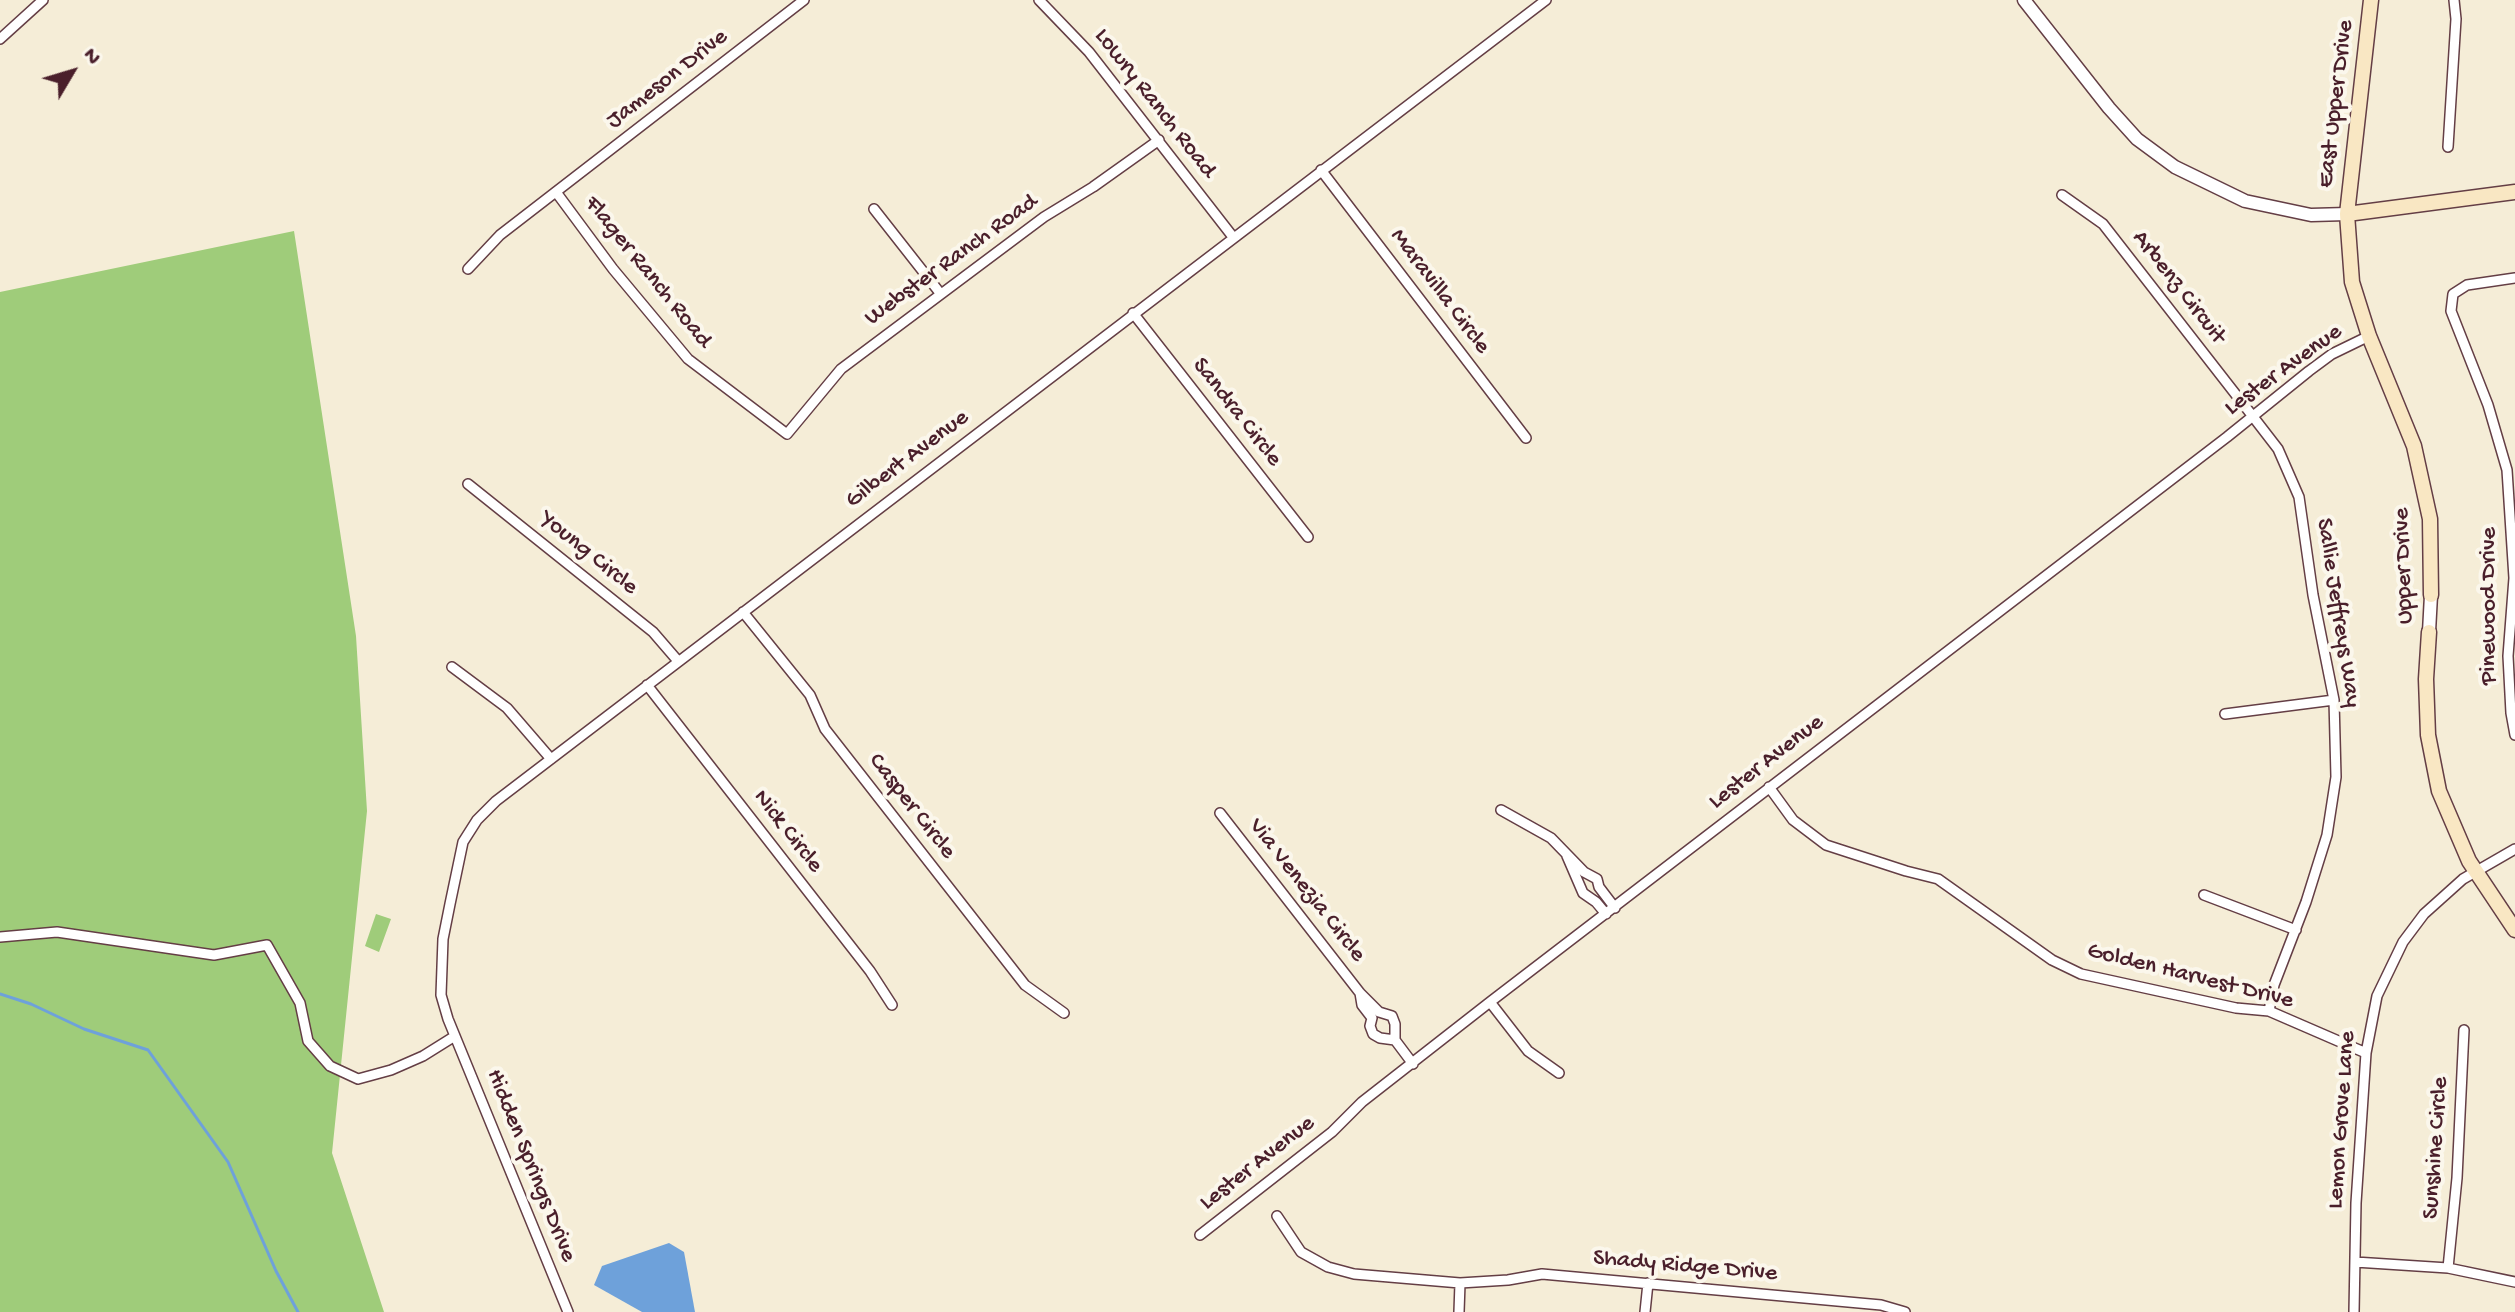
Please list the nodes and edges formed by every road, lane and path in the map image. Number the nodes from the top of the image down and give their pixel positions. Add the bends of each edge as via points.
1 (43, 0) edge
2 (804, 0) edge
3 (1039, 0) edge
4 (1546, 0) edge
5 (2024, 0) edge
6 (2371, 0) edge
7 (2454, 0) edge
8 (0, 39) edge
9 (1159, 140) junction
10 (2448, 147) dead end
11 (1321, 170) junction
12 (556, 192) junction
13 (2515, 192) edge
14 (2062, 195) dead end
15 (874, 209) dead end
16 (2347, 214) junction
17 (1233, 237) junction
18 (468, 269) dead end
19 (2515, 278) edge
20 (940, 293) junction
21 (1133, 313) junction
22 (2369, 336) junction
23 (2253, 416) junction
24 (787, 434) joint
25 (1526, 438) dead end
26 (468, 484) dead end
27 (1308, 537) dead end
28 (2431, 595) joint
29 (743, 612) junction
30 (2429, 632) joint
31 (678, 661) junction
32 (452, 667) dead end
33 (647, 685) junction
34 (2334, 700) junction
35 (2225, 714) dead end
36 (2515, 735) edge
37 (551, 759) junction
38 (1769, 787) junction
39 (1501, 810) dead end
40 (1220, 813) dead end
41 (2515, 849) edge
42 (1567, 856) junction
43 (2475, 872) junction
44 (2204, 895) dead end
45 (1611, 911) junction
46 (2296, 930) junction
47 (2515, 930) edge
48 (0, 937) edge
49 (1360, 993) junction
50 (1490, 1002) junction
51 (892, 1005) dead end
52 (2269, 1011) junction
53 (1064, 1013) dead end
54 (2464, 1030) dead end
55 (455, 1036) junction
56 (1395, 1040) junction
57 (2366, 1053) junction
58 (1413, 1064) junction
59 (1559, 1073) dead end
60 (1277, 1216) dead end
61 (1200, 1235) dead end
62 (2355, 1262) junction
63 (2448, 1268) junction
64 (2515, 1282) edge
65 (1460, 1283) junction
66 (1648, 1283) junction
67 (568, 1312) edge
68 (1459, 1312) edge
69 (1645, 1312) edge
70 (1905, 1312) edge
71 (2354, 1312) edge

1 - 8 street
2 - 12 street, Jameson Drive
3 - 9 street, Lowry Ranch Road via 1089,52
4 - 11 street, Gilbert Avenue
5 - 16 street via 2137,139 2175,167 2245,201 2311,215
6 - 16 main road, East Upper Drive
7 - 10 street
9 - 17 street, Lowry Ranch Road
9 - 20 street, Webster Ranch Road
11 - 17 street, Gilbert Avenue
11 - 25 street, Maravilla Circle
12 - 18 street, Jameson Drive via 500,235
12 - 24 street, Flager Ranch Road via 688,359
13 - 16 main road
14 - 23 street, Arbenz Circuit via 2103,224
15 - 20 street
16 - 22 main road, Upper Drive via 2352,282
17 - 21 street, Gilbert Avenue
19 - 36 street, Pinewood Drive via 2467,285 2453,294 2451,311 2507,470 2514,578 2508,656
20 - 24 street, Webster Ranch Road via 841,369
21 - 27 street, Sandra Circle
21 - 29 street, Gilbert Avenue
22 - 23 street, Lester Avenue via 2332,354
22 - 28 main road, Upper Drive via 2414,446 2430,519
23 - 34 street, Sallie Jeffreys Way via 2278,449 2299,497
23 - 38 street, Lester Avenue
26 - 31 street, Young Circle via 653,632
28 - 30 street, Upper Drive
29 - 31 street, Gilbert Avenue
29 - 53 street, Casper Circle via 810,695 825,729 1025,985
30 - 43 main road, Upper Drive via 2428,735 2439,791
31 - 33 street, Gilbert Avenue
32 - 37 street via 507,708
33 - 37 street, Gilbert Avenue
33 - 51 street, Nick Circle
34 - 35 street
34 - 46 street, Sallie Jeffreys Way via 2336,777 2327,835
37 - 55 street, Gilbert Avenue via 496,801 463,842 440,969 441,995
38 - 45 street, Lester Avenue
38 - 52 street, Golden Harvest Drive via 1793,820 1826,845 1938,879 2052,960 2081,974
39 - 42 street via 1551,838
40 - 49 street, Via Venezia Circle
41 - 43 street, Lemon Grove Lane
42 - 45 street via 1583,893
42 - 45 street via 1597,879
43 - 47 main road, Upper Drive
43 - 57 street, Lemon Grove Lane via 2424,914 2403,942 2377,996
44 - 46 street
45 - 50 street, Lester Avenue
46 - 52 street, Sallie Jeffreys Way
48 - 55 street via 57,932 214,955 267,945 300,1003 308,1041 330,1066 358,1079 423,1056
49 - 56 street, Via Venezia Circle via 1379,1012 1392,1016
49 - 56 street, Via Venezia Circle via 1373,1034
50 - 58 street, Lester Avenue
50 - 59 street via 1528,1051
52 - 57 street, Golden Harvest Drive
54 - 63 street, Sunshine Circle
55 - 67 street, Hidden Springs Drive
56 - 58 street, Via Venezia Circle
57 - 62 street, Lemon Grove Lane
58 - 61 street, Lester Avenue
60 - 65 street, Shady Ridge Drive via 1301,1252 1328,1267
62 - 63 street
62 - 71 street, Lemon Grove Lane
63 - 64 street
65 - 66 street, Shady Ridge Drive via 1542,1274
65 - 68 street
66 - 69 street
66 - 70 street, Shady Ridge Drive via 1881,1305

